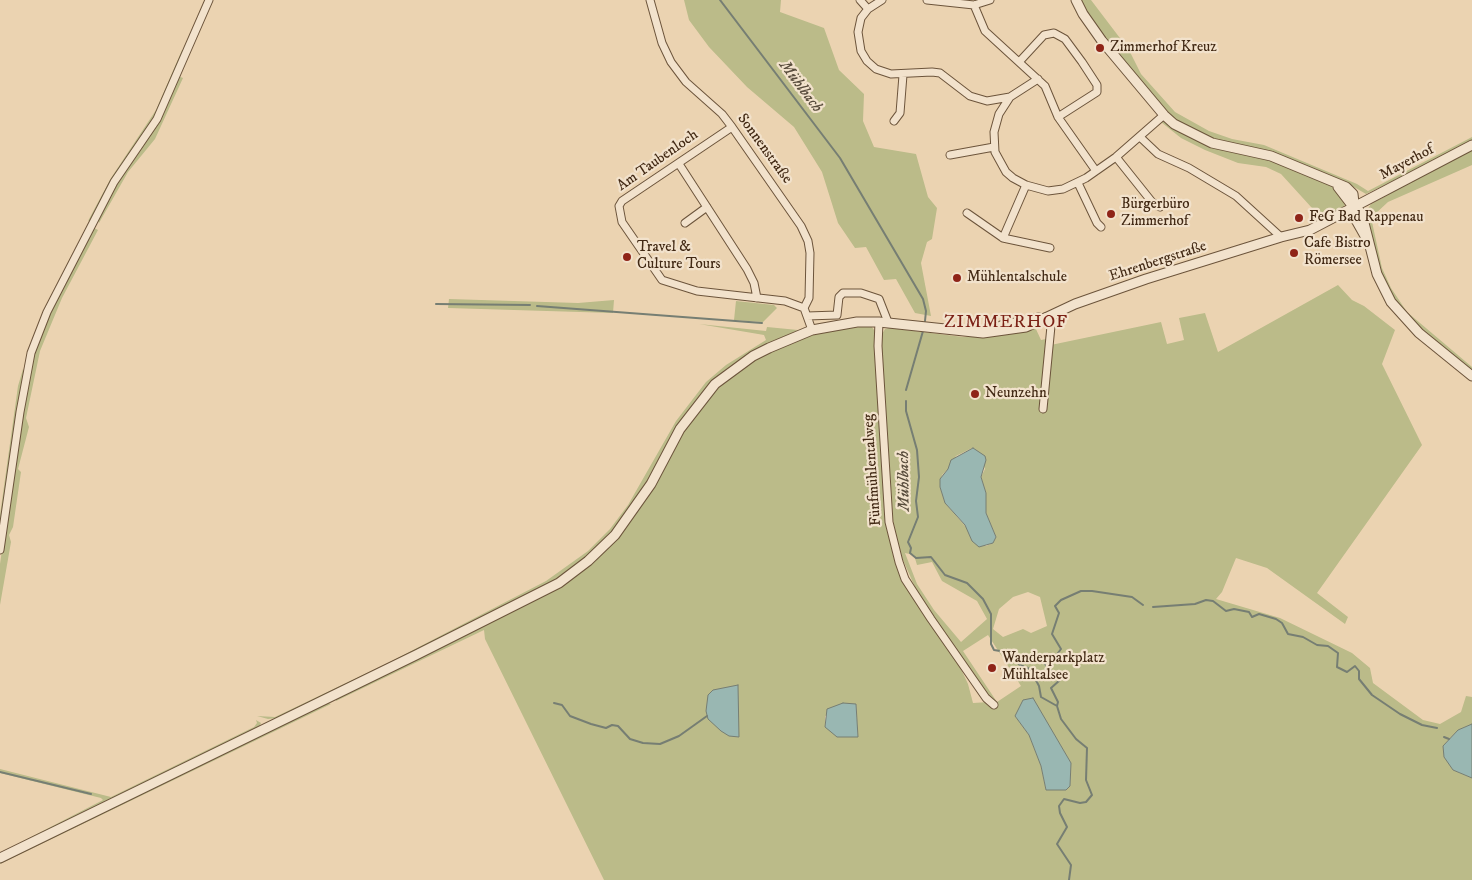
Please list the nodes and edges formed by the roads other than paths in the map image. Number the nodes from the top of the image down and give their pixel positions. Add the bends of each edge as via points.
1 (209, 0) edge
2 (650, 0) edge
3 (860, 0) edge
4 (882, 0) edge
5 (927, 0) edge
6 (990, 0) edge
7 (1076, 0) edge
8 (938, 1) edge
9 (974, 5) junction
10 (868, 8) junction
11 (1020, 61) junction
12 (903, 75) junction
13 (1038, 79) junction
14 (1010, 97) junction
15 (987, 101) junction
16 (999, 114) junction
17 (1164, 116) junction
18 (1058, 117) junction
19 (894, 121) dead end
20 (732, 127) junction
21 (1140, 137) junction
22 (1472, 145) edge
23 (994, 148) junction
24 (950, 155) dead end
25 (1116, 157) junction
26 (679, 164) junction
27 (1096, 171) junction
28 (1078, 183) junction
29 (1026, 185) junction
30 (1356, 206) junction
31 (707, 207) junction
32 (1160, 207) dead end
33 (968, 213) dead end
34 (685, 223) dead end
35 (1101, 227) dead end
36 (1282, 236) junction
37 (1003, 238) junction
38 (1050, 248) dead end
39 (757, 298) junction
40 (806, 312) junction
41 (1044, 317) junction
42 (884, 322) junction
43 (812, 330) junction
44 (1472, 376) edge
45 (1043, 408) dead end
46 (0, 550) edge
47 (994, 705) dead end
48 (0, 858) edge

1 - 46 street via 157,119 114,182 47,312 31,354
2 - 20 street, Sonnenstraße via 671,62 686,82
3 - 10 street
4 - 10 street
5 - 8 street
6 - 9 street
7 - 17 street via 1102,41
8 - 9 street
9 - 11 street via 985,31
10 - 12 street via 858,32 861,51 876,69
11 - 13 street
11 - 18 street via 1044,35 1054,33 1065,38 1080,58 1098,92
12 - 15 street via 940,73 970,96
12 - 19 street via 900,113
13 - 14 street
13 - 18 street via 1045,86
14 - 15 street
14 - 16 street
15 - 16 street via 997,106
16 - 23 street
17 - 21 street
17 - 30 street via 1212,144 1271,156 1346,187 1353,194
18 - 27 street
20 - 26 street, Am Taubenloch
20 - 40 street, Sonnenstraße via 775,186 808,241 809,298
21 - 25 street
21 - 36 street via 1158,154 1218,184
22 - 30 street, Mayerhof
23 - 24 street
23 - 29 street via 1006,172
25 - 27 street
25 - 32 street via 1152,202
26 - 31 street
26 - 39 street, Am Taubenloch via 622,201 619,206 622,222 662,280 697,291
27 - 28 street
28 - 29 street via 1048,191
28 - 35 street
29 - 37 street
30 - 36 street, Ehrenbergstraße via 1310,230
30 - 44 street via 1356,220 1369,243 1377,274 1391,302 1419,333
31 - 34 street
31 - 39 street via 747,269
33 - 37 street
36 - 41 street, Ehrenbergstraße via 1146,279
37 - 38 street
39 - 40 street, Am Taubenloch via 785,301
40 - 42 street via 837,315 839,297 843,293 861,293 879,299
40 - 43 street
41 - 42 street, Ehrenbergstraße via 1026,327 983,333
41 - 45 street via 1051,326
42 - 43 street, Ehrenbergstraße via 857,322
42 - 47 street, Fünfmühlentalweg via 878,346 889,522 899,562 931,619
43 - 48 street, Ehrenbergstraße via 753,356 715,384 680,429 651,484 620,529 588,561 558,583

